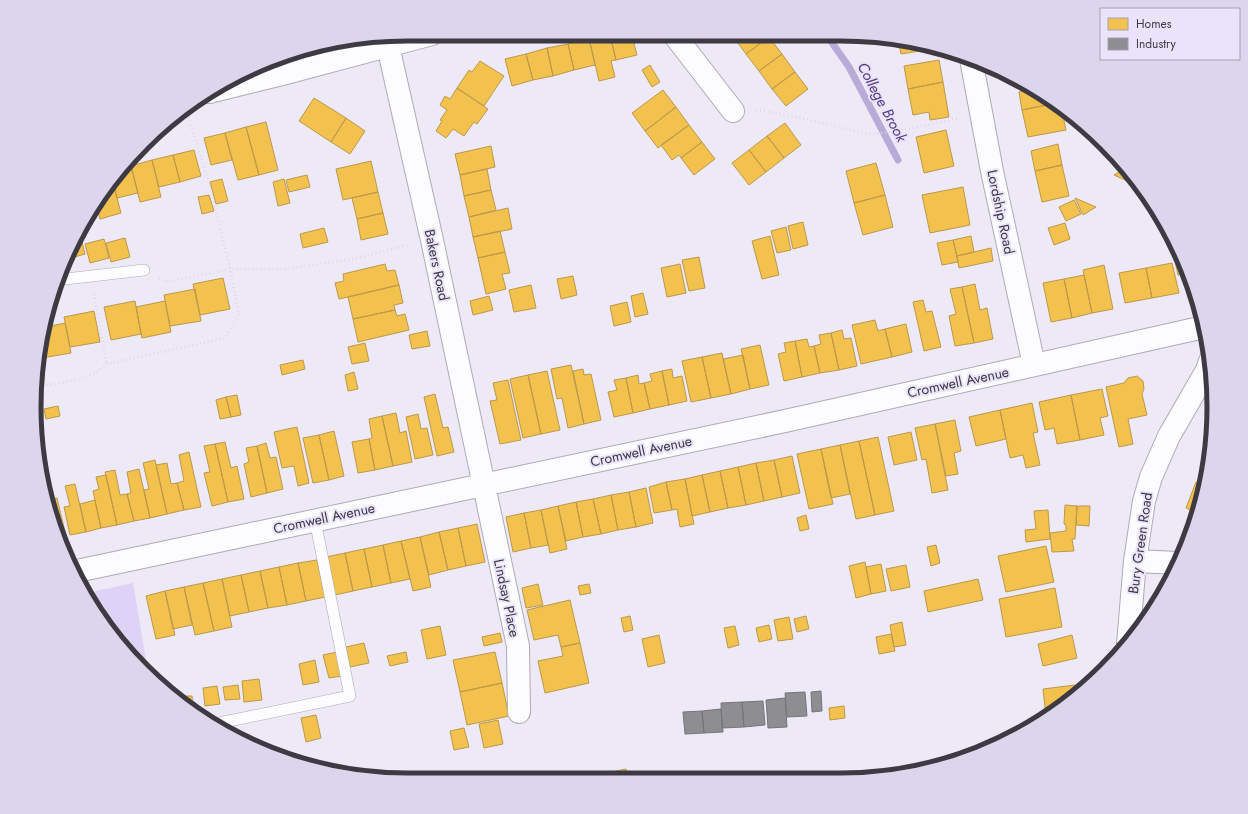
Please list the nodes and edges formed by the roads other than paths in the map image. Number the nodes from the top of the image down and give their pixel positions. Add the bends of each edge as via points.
1 (406, 41) edge
2 (679, 41) edge
3 (388, 46) junction
4 (972, 65) edge
5 (280, 66) edge
6 (247, 78) edge
7 (733, 111) road end
8 (144, 270) road end
9 (64, 279) edge
10 (1198, 328) edge
11 (1034, 366) junction
12 (1205, 373) edge
13 (484, 484) junction
14 (315, 520) junction
15 (1135, 561) junction
16 (1172, 563) edge
17 (80, 570) edge
18 (1129, 632) edge
19 (519, 712) dead end
20 (222, 722) edge

1 - 3 street
2 - 7 street
3 - 5 street
3 - 13 street, Bakers Road
4 - 11 street, Lordship Road
5 - 6 street
8 - 9 lane
10 - 11 street, Cromwell Avenue
11 - 13 street, Cromwell Avenue
12 - 15 street, Bury Green Road via 1169,436 1151,477 1144,501
13 - 14 street, Cromwell Avenue
13 - 19 street, Lindsay Place via 518,646
14 - 17 street, Cromwell Avenue
14 - 20 lane via 350,696
15 - 16 street
15 - 18 street, Bury Green Road

